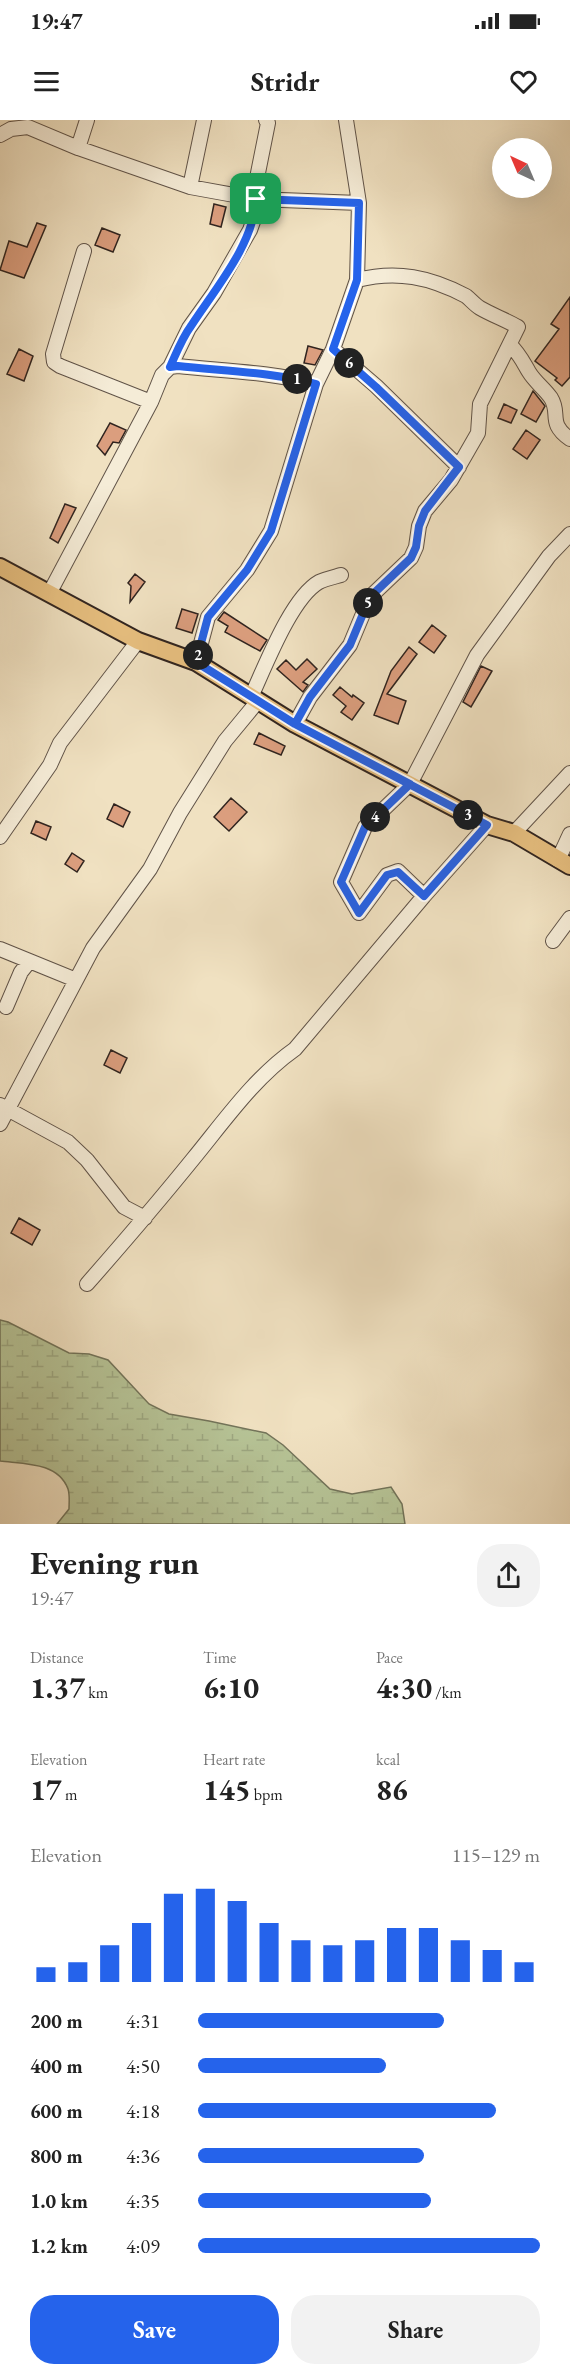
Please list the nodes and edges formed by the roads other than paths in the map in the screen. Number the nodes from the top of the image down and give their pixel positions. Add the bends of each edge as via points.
1 (87, 120) edge
2 (204, 120) edge
3 (266, 120) edge
4 (346, 120) edge
5 (0, 135) edge
6 (78, 148) junction
7 (190, 188) junction
8 (256, 199) junction
9 (359, 203) junction
10 (84, 251) dead end
11 (357, 280) junction
12 (510, 345) junction
13 (333, 349) junction
14 (170, 367) junction
15 (316, 384) junction
16 (151, 402) junction
17 (570, 440) edge
18 (459, 467) junction
19 (570, 534) edge
20 (0, 567) edge
21 (341, 575) dead end
22 (50, 592) junction
23 (138, 641) junction
24 (196, 662) junction
25 (255, 699) junction
26 (295, 724) junction
27 (570, 773) edge
28 (410, 784) junction
29 (487, 825) junction
30 (514, 833) junction
31 (570, 834) edge
32 (0, 837) edge
33 (564, 863) edge
34 (424, 896) junction
35 (570, 918) edge
36 (553, 941) dead end
37 (2, 952) edge
38 (29, 962) junction
39 (76, 980) junction
40 (6, 1007) dead end
41 (5, 1107) edge
42 (0, 1124) edge
43 (146, 1218) junction
44 (87, 1284) dead end

1 - 6 street
2 - 7 street
3 - 8 street
4 - 9 street
5 - 6 street via 28,127
6 - 7 street
7 - 8 street
8 - 9 street
8 - 14 street via 250,230 189,328
9 - 11 street
10 - 16 street via 52,354 54,362
11 - 12 street via 384,275 436,281 518,327
11 - 13 street
12 - 17 street via 553,400 555,423
12 - 18 street via 485,391 478,433
13 - 15 street
13 - 18 street
14 - 15 street
14 - 16 street via 162,375
15 - 24 street via 271,531 247,570 208,617
16 - 22 street
18 - 26 street via 425,511 411,558 370,597 350,645 310,697
19 - 28 street via 549,556 477,655
20 - 22 main road
21 - 25 street via 319,582 302,598 288,619
22 - 23 main road
23 - 24 main road
23 - 32 street via 60,743 50,765
24 - 25 main road
25 - 26 main road
25 - 39 street
26 - 28 main road
27 - 30 street
28 - 29 main road
28 - 34 street via 365,827 341,882 359,913 387,875 398,872
29 - 30 main road
29 - 34 street
30 - 33 main road
31 - 33 street
34 - 43 street via 295,1049 250,1089
35 - 36 street
37 - 38 street
38 - 39 street
38 - 40 street
39 - 41 street
41 - 42 street
41 - 43 street via 68,1142 124,1207
43 - 44 street

